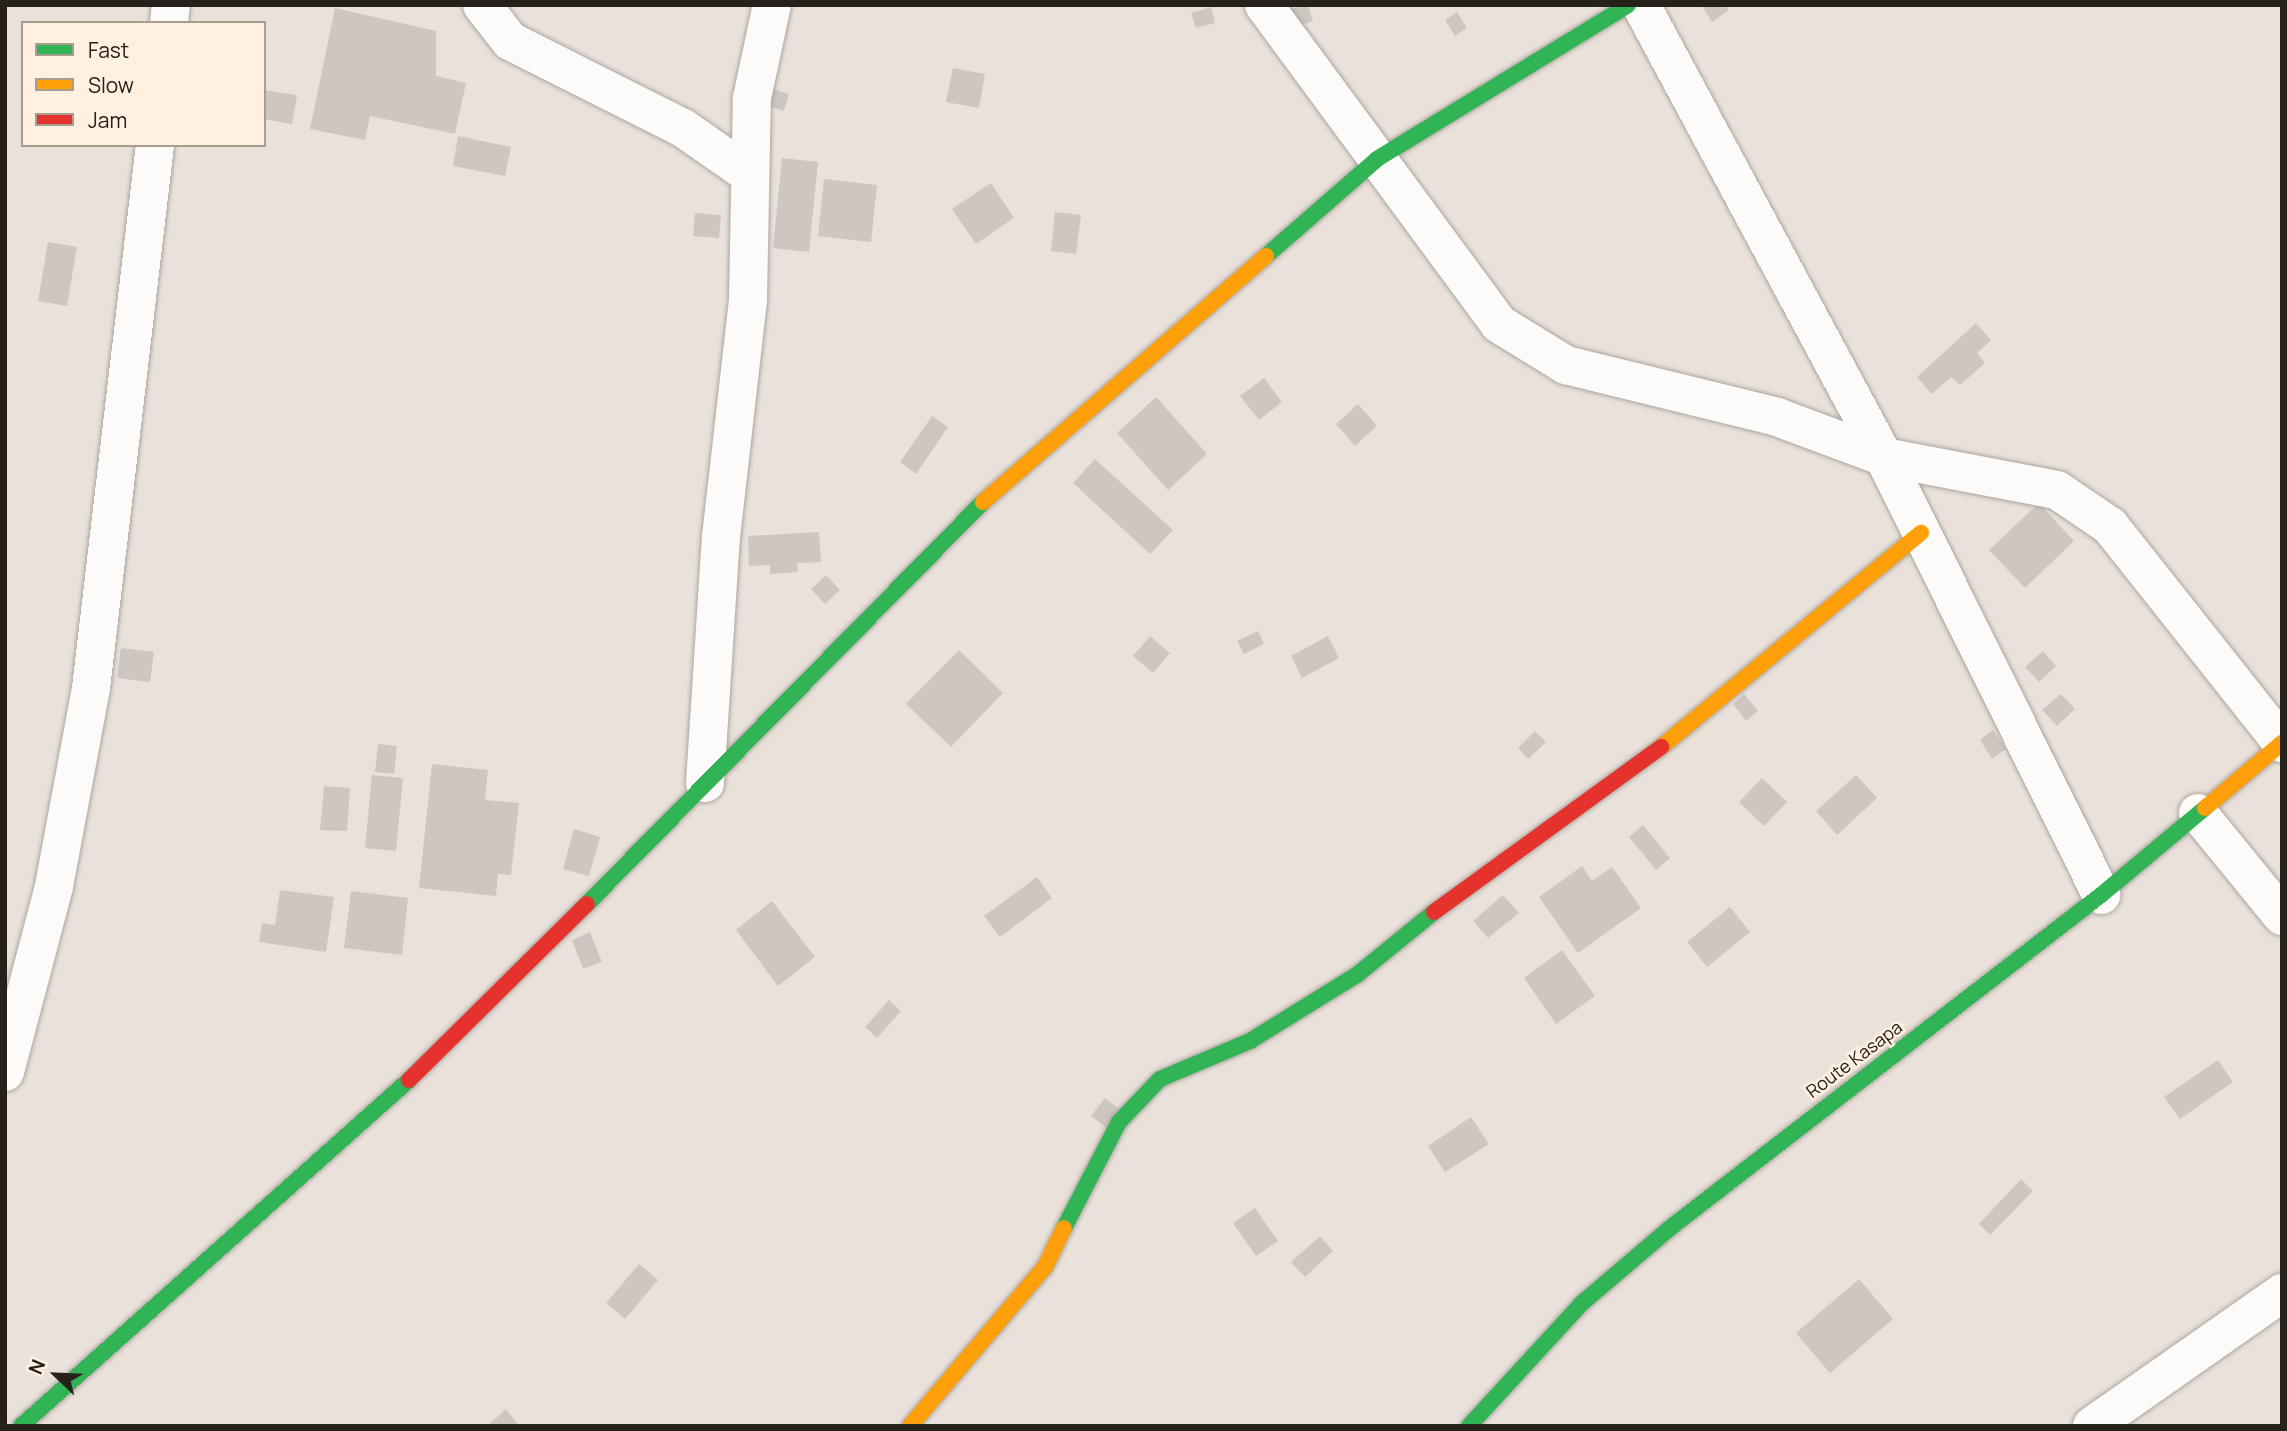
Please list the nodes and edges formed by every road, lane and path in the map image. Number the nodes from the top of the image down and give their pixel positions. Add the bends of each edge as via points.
1 (482, 5) edge
2 (772, 5) edge
3 (1264, 5) edge
4 (1629, 5) edge
5 (1641, 5) edge
6 (155, 147) edge
7 (1377, 159) junction
8 (749, 174) junction
9 (1884, 457) junction
10 (1921, 533) junction
11 (2282, 743) edge
12 (705, 783) junction
13 (2198, 813) junction
14 (2101, 895) junction
15 (2282, 916) edge
16 (5, 1072) edge
17 (2282, 1293) edge
18 (5, 1413) edge
19 (12, 1426) edge
20 (21, 1426) edge
21 (910, 1426) edge
22 (1469, 1426) edge
23 (2092, 1426) edge

1 - 8 street via 510,41 683,128
2 - 8 street via 752,98
3 - 7 street
4 - 7 street
5 - 9 street
6 - 16 street via 91,688 54,886
7 - 9 street via 1499,324 1566,365 1777,417
7 - 12 street via 980,504 888,603
8 - 12 street via 748,299 721,537
9 - 10 street
9 - 11 street via 2057,490 2110,526
10 - 14 street
10 - 21 street via 1634,769 1484,871 1358,974 1250,1041 1160,1079 1119,1122 1045,1267
11 - 13 street, Route Kasapa
12 - 20 street via 417,1073
13 - 14 street, Route Kasapa
13 - 15 street
14 - 22 street, Route Kasapa via 1670,1228 1581,1304
17 - 23 street
18 - 19 street

